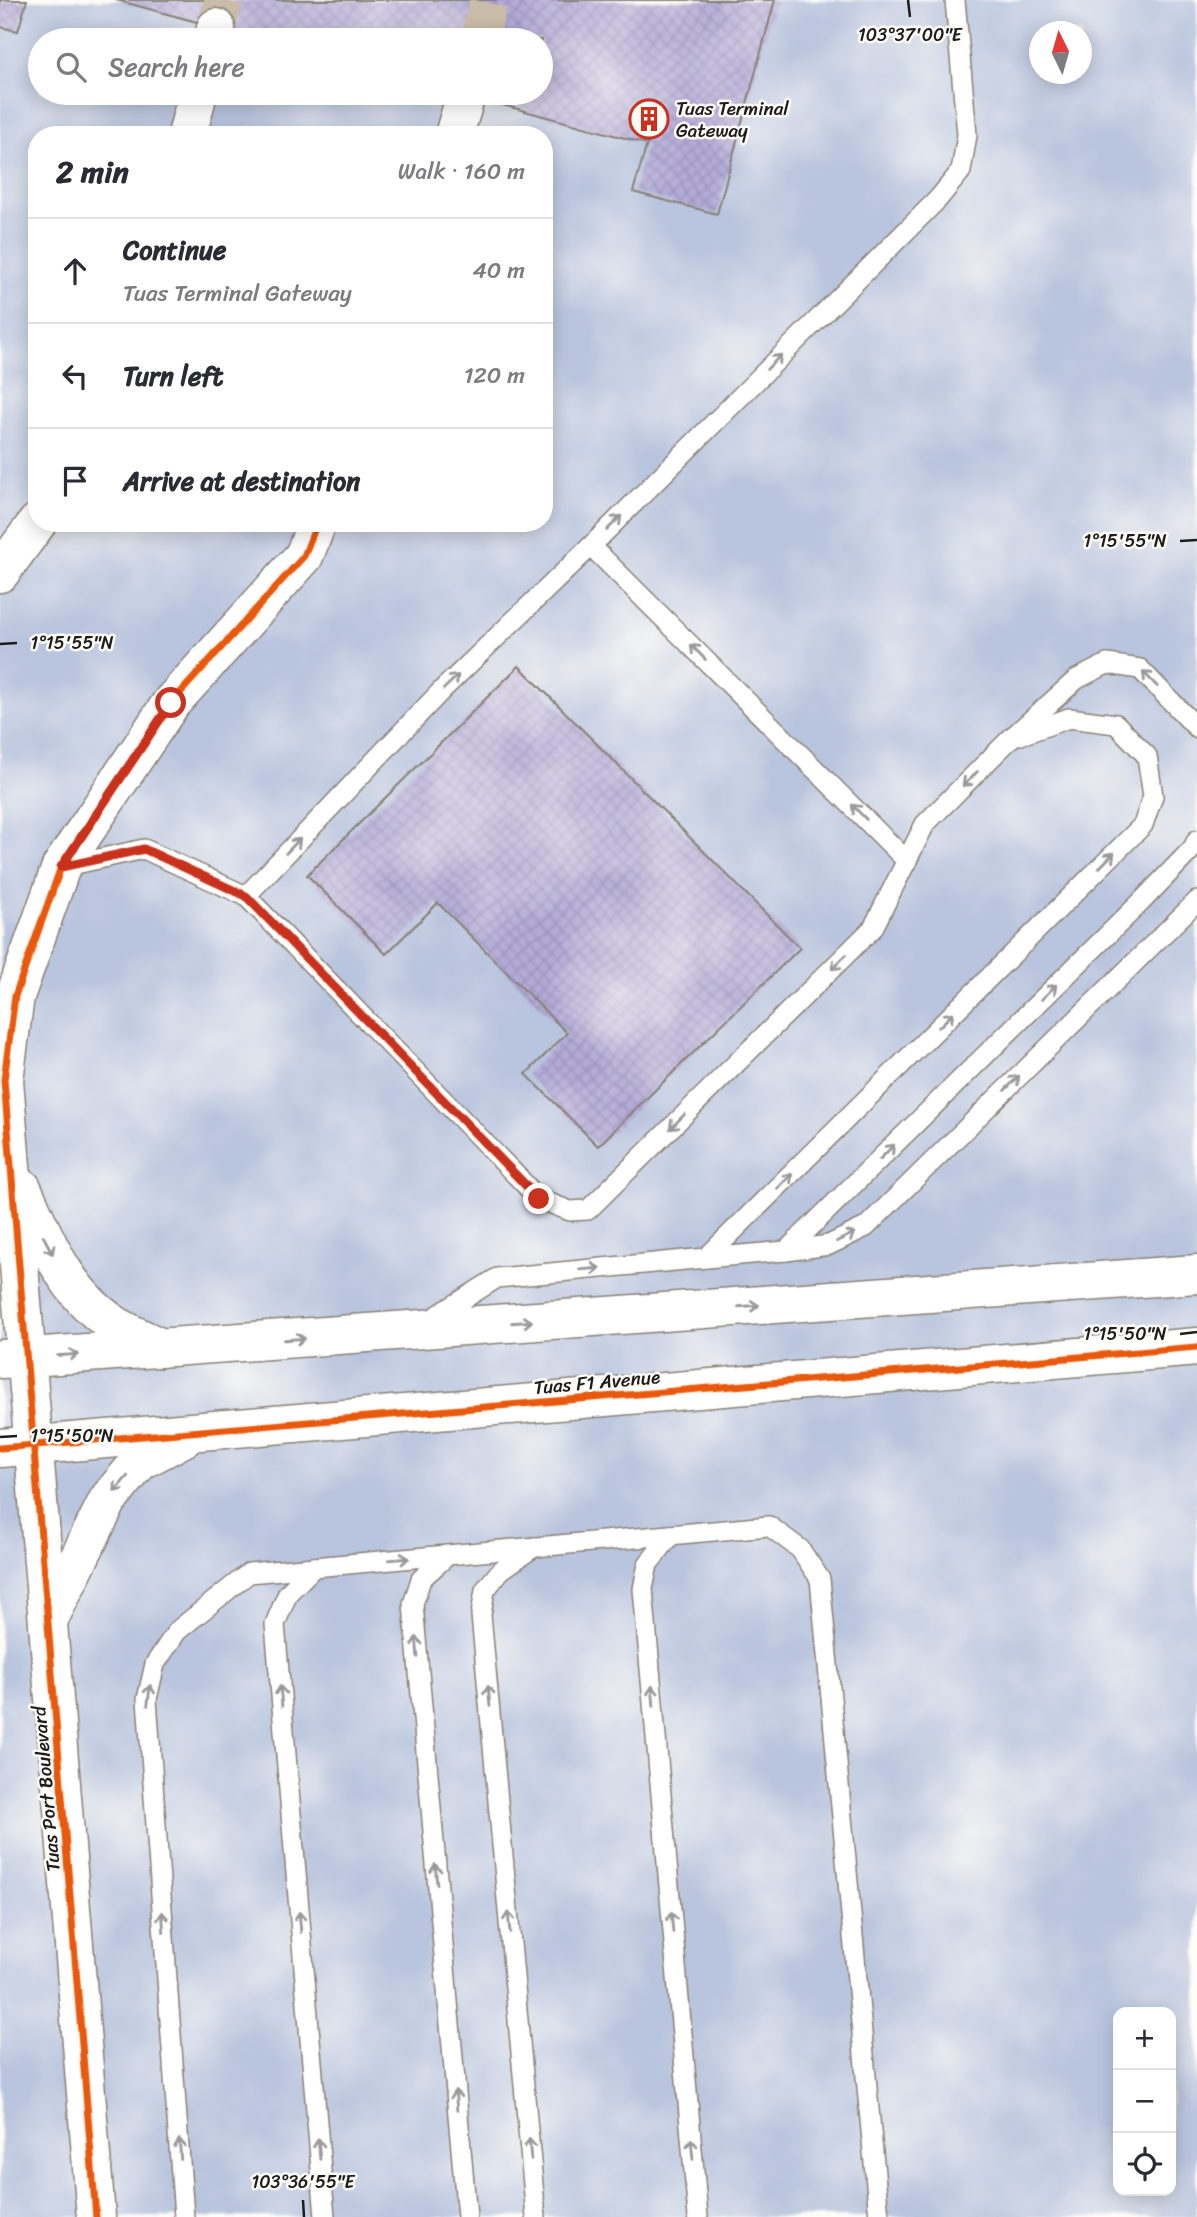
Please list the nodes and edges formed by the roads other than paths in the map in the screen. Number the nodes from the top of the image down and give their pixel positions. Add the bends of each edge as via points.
1 (955, 0) edge
2 (195, 105) edge
3 (463, 105) edge
4 (189, 126) edge
5 (457, 126) edge
6 (30, 532) edge
7 (313, 532) edge
8 (591, 546) junction
9 (0, 573) edge
10 (1197, 728) edge
11 (1010, 739) junction
12 (1197, 840) edge
13 (907, 861) junction
14 (61, 867) junction
15 (246, 896) junction
16 (1197, 901) edge
17 (10, 1160) junction
18 (786, 1251) junction
19 (706, 1258) junction
20 (1197, 1274) edge
21 (415, 1330) junction
22 (1197, 1347) edge
23 (161, 1348) junction
24 (13, 1359) edge
25 (196, 1431) junction
26 (17, 1446) edge
27 (671, 1535) junction
28 (535, 1547) junction
29 (448, 1555) junction
30 (314, 1567) junction
31 (48, 1621) junction
32 (96, 2217) edge
33 (184, 2217) edge
34 (325, 2217) edge
35 (467, 2217) edge
36 (536, 2217) edge
37 (698, 2217) edge
38 (879, 2217) edge

8 -> 1 lane via 961,171 967,135
2 - 4 street
3 - 5 street
6 - 9 street
7 - 14 street via 304,556 171,703
13 -> 8 lane
15 -> 8 lane via 442,690
10 -> 11 lane via 1140,669 1107,664 1077,679
11 -> 13 lane via 925,824
19 -> 11 lane via 1143,825 1153,796 1147,756 1116,724 1069,718
18 -> 12 lane via 1142,901
13 -> 15 lane via 873,928 588,1210 570,1211 539,1199
14 - 15 lane via 144,849
14 - 17 street via 15,996 4,1080
18 -> 16 lane via 829,1245 866,1227
17 -> 23 street via 48,1246 78,1292 111,1322
17 - 24 street
18 - 19 lane
21 -> 19 lane via 497,1278
21 -> 20 street
23 -> 21 street
22 - 25 street, Tuas F1 Avenue
24 -> 23 street
24 - 26 street, Tuas Port Boulevard
25 - 26 street, Tuas F1 Avenue
25 -> 31 street via 140,1461 108,1500
26 - 31 street, Tuas Port Boulevard
27 - 28 lane
37 -> 27 lane via 643,1588 648,1564
27 - 38 lane via 769,1526 800,1549 820,1579
28 - 29 lane
36 -> 28 lane via 481,1615 485,1590 501,1570
30 -> 29 lane
35 -> 29 lane via 413,1604 422,1579
33 -> 30 lane via 147,1699 155,1664 177,1631 248,1573
34 -> 30 lane via 275,1624 288,1593
31 - 32 street, Tuas Port Boulevard

